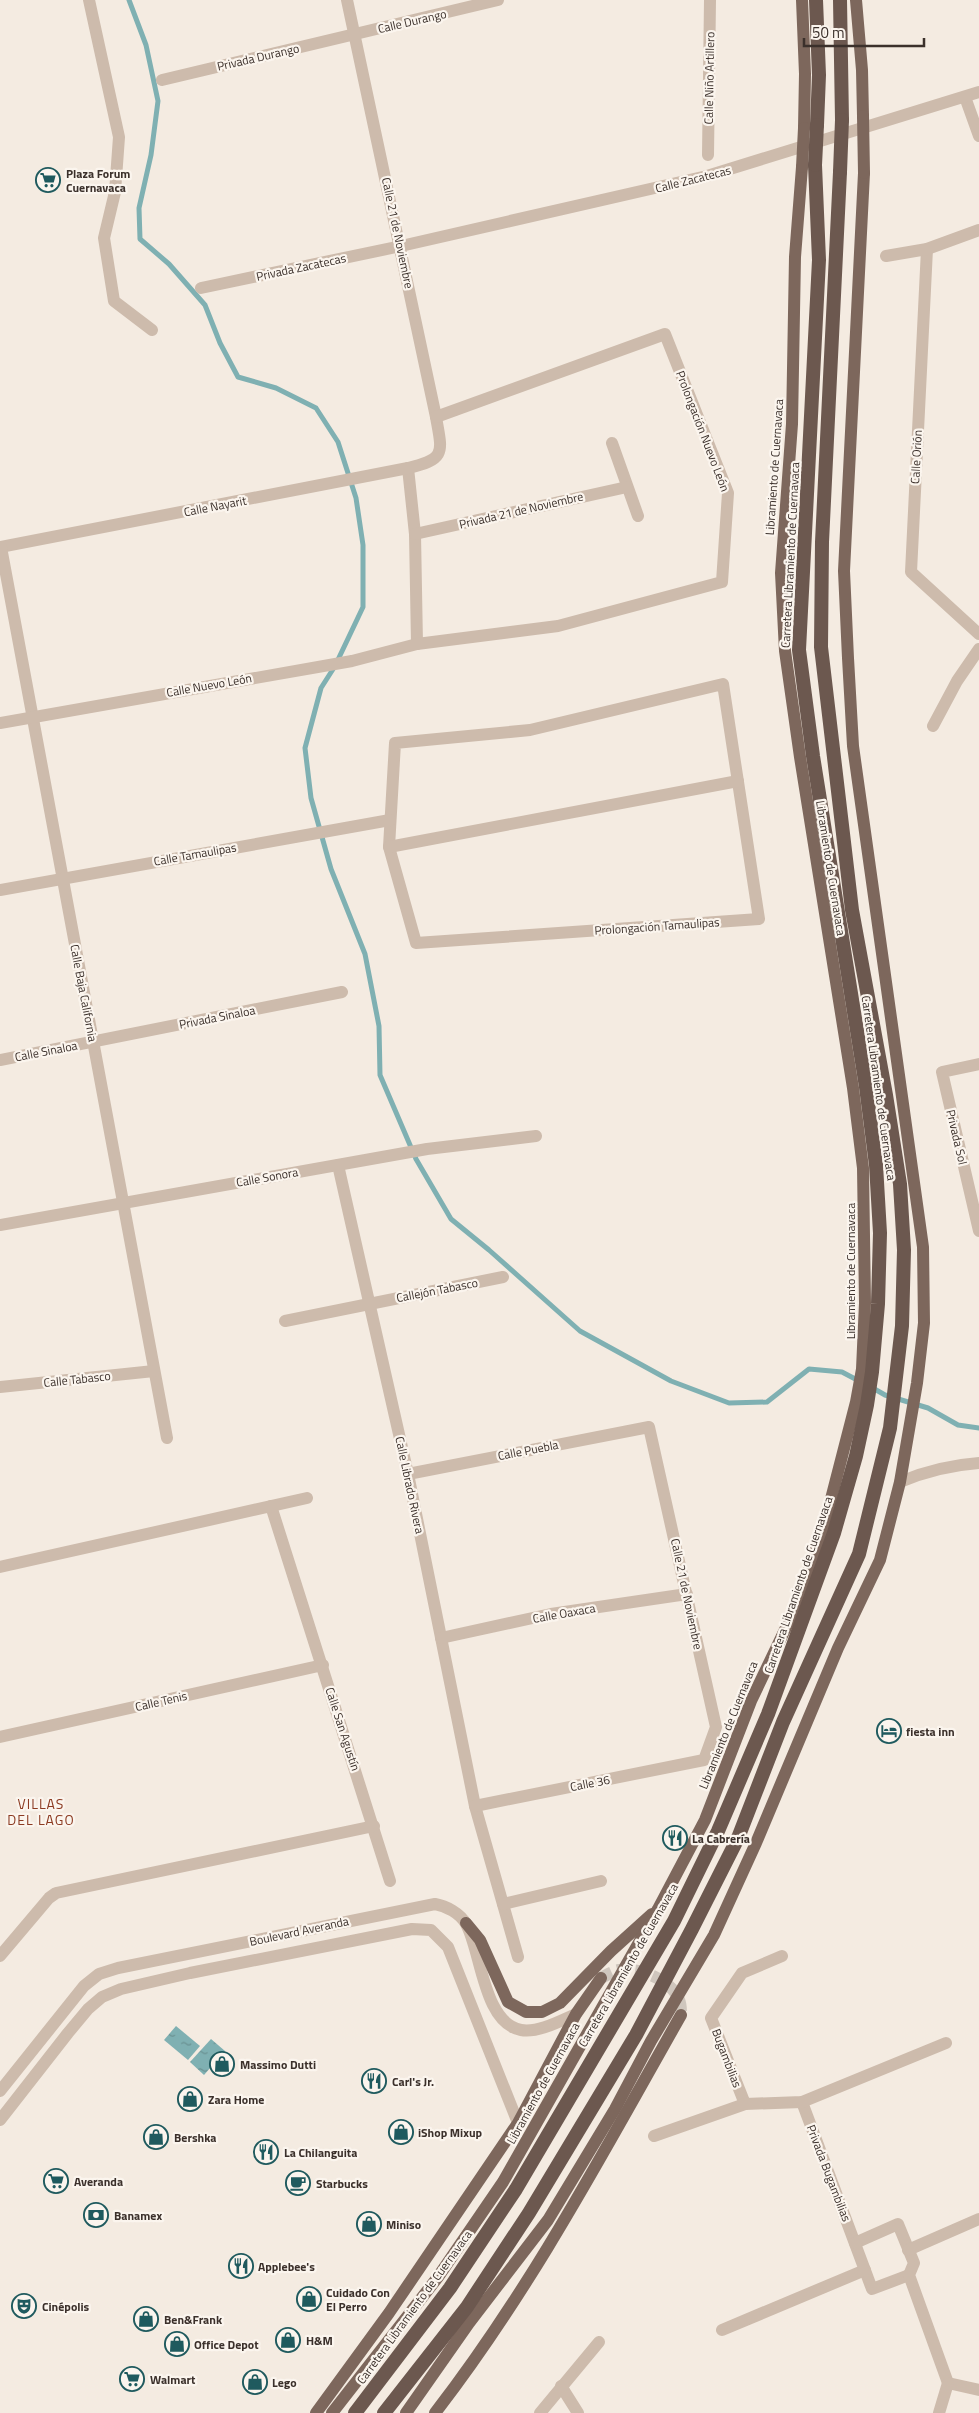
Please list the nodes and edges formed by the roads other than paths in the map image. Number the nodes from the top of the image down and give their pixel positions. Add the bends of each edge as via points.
1 (89, 0) edge
2 (347, 0) edge
3 (498, 0) edge
4 (710, 0) edge
5 (802, 0) edge
6 (816, 0) edge
7 (840, 0) edge
8 (856, 0) edge
9 (355, 34) junction
10 (162, 80) dead end
11 (979, 92) edge
12 (966, 97) junction
13 (810, 126) junction
14 (979, 136) edge
15 (708, 155) dead end
16 (808, 166) junction
17 (979, 230) edge
18 (401, 246) junction
19 (926, 249) junction
20 (886, 256) dead end
21 (201, 288) dead end
22 (152, 330) dead end
23 (436, 417) junction
24 (612, 443) dead end
25 (430, 463) joint
26 (408, 468) junction
27 (627, 487) junction
28 (638, 516) dead end
29 (415, 534) junction
30 (0, 547) edge
31 (979, 634) edge
32 (417, 644) junction
33 (979, 650) edge
34 (32, 717) junction
35 (0, 723) edge
36 (933, 726) dead end
37 (738, 781) junction
38 (390, 820) junction
39 (389, 847) junction
40 (62, 878) junction
41 (0, 890) edge
42 (342, 992) dead end
43 (93, 1042) junction
44 (0, 1060) edge
45 (979, 1064) edge
46 (536, 1136) dead end
47 (338, 1165) junction
48 (123, 1203) junction
49 (0, 1225) edge
50 (979, 1231) edge
51 (503, 1277) dead end
52 (370, 1304) junction
53 (285, 1321) dead end
54 (867, 1370) junction
55 (154, 1371) junction
56 (0, 1387) edge
57 (861, 1404) junction
58 (649, 1427) joint
59 (167, 1438) dead end
60 (979, 1463) edge
61 (408, 1474) junction
62 (900, 1482) junction
63 (307, 1498) dead end
64 (272, 1506) junction
65 (0, 1567) edge
66 (687, 1594) junction
67 (441, 1638) junction
68 (323, 1665) junction
69 (0, 1737) edge
70 (704, 1760) joint
71 (475, 1806) junction
72 (374, 1826) junction
73 (390, 1881) dead end
74 (601, 1881) dead end
75 (503, 1904) junction
76 (658, 1909) junction
77 (466, 1923) junction
78 (187, 1955) junction
79 (0, 1956) edge
80 (782, 1956) dead end
81 (518, 1957) dead end
82 (477, 1958) junction
83 (458, 1967) junction
84 (190, 1973) junction
85 (601, 1978) tunnel mouth
86 (69, 2004) junction
87 (576, 2014) junction
88 (681, 2015) dead end
89 (57, 2018) junction
90 (80, 2018) junction
91 (68, 2033) junction
92 (946, 2042) dead end
93 (0, 2091) edge
94 (802, 2102) junction
95 (745, 2104) junction
96 (0, 2120) edge
97 (518, 2123) junction
98 (654, 2136) dead end
99 (979, 2219) edge
100 (855, 2243) junction
101 (908, 2250) junction
102 (865, 2270) junction
103 (908, 2275) junction
104 (722, 2330) dead end
105 (599, 2342) dead end
106 (948, 2383) junction
107 (561, 2386) junction
108 (979, 2390) edge
109 (316, 2413) edge
110 (332, 2413) edge
111 (355, 2413) edge
112 (384, 2413) edge
113 (406, 2413) edge
114 (435, 2413) edge
115 (540, 2413) edge
116 (578, 2413) edge
117 (939, 2413) edge

1 - 22 street via 119,137 115,192 104,238 114,301
2 - 9 street, Calle 21 de Noviembre
3 - 9 street, Calle Durango
4 - 15 street, Calle Niño Artillero
5 - 13 main road
6 - 13 highway, Carretera Libramiento de Cuernavaca via 818,75
7 - 112 highway, Carretera Libramiento de Cuernavaca, bridge via 842,120 820,647 852,910 900,1184 904,1250 902,1326 890,1428 858,1554 783,1722 738,1838 696,1921 636,2035 529,2213 467,2307
8 - 62 main road, bridge via 862,70 864,173 844,581 853,746 923,1246 924,1324
9 - 10 street, Privada Durango
9 - 18 street, Calle 21 de Noviembre
11 - 12 street, Calle Zacatecas
12 - 14 street
12 - 18 street, Calle Zacatecas via 707,176
13 - 16 highway, Carretera Libramiento de Cuernavaca, bridge
16 - 54 main road, Libramiento de Cuernavaca via 795,257 792,424 781,573 785,651 863,1168
16 - 54 highway, Carretera Libramiento de Cuernavaca via 818,260 799,650 876,1166 880,1233 878,1304
17 - 19 street
18 - 21 street, Privada Zacatecas
18 - 23 street, Calle 21 de Noviembre
19 - 20 street
19 - 31 street, Calle Orión via 911,572
23 - 25 street, Calle 21 de Noviembre via 440,444 438,456
23 - 32 street, Prolongación Nuevo León via 666,334 728,494 722,582 558,626
24 - 27 street
25 - 26 street, Calle Nayarit
26 - 29 street
26 - 30 street, Calle Nayarit
27 - 28 street
27 - 29 street, Privada 21 de Noviembre
29 - 32 street
30 - 34 street, Calle Baja California
32 - 34 street, Calle Nuevo León via 352,661
33 - 36 street via 957,681
34 - 35 street, Calle Nuevo León
34 - 40 street, Calle Baja California
37 - 38 street, Prolongación Tamaulipas via 723,684 530,730 395,743
37 - 39 street
37 - 39 street, Prolongación Tamaulipas via 759,920 416,942
38 - 39 street
38 - 40 street, Calle Tamaulipas
40 - 41 street, Calle Tamaulipas
40 - 43 street, Calle Baja California
42 - 43 street, Privada Sinaloa
43 - 44 street, Calle Sinaloa
43 - 48 street, Calle Baja California
45 - 50 street, Privada Sol via 942,1072
46 - 47 street, Calle Sonora via 427,1149
47 - 48 street, Calle Sonora
47 - 52 street, Calle Librado Rivera
48 - 49 street, Calle Sonora
48 - 55 street, Calle Baja California
51 - 52 street, Callejón Tabasco
52 - 53 street, Callejón Tabasco
52 - 61 street, Calle Librado Rivera
54 - 57 highway, Carretera Libramiento de Cuernavaca
55 - 56 street, Calle Tabasco
55 - 59 street, Calle Baja California
57 - 76 main road, Libramiento de Cuernavaca via 823,1530 792,1615 751,1701 705,1820
57 - 111 highway, Carretera Libramiento de Cuernavaca via 856,1456 834,1533 768,1714 718,1831 674,1921 516,2189 450,2288
58 - 61 street, Calle Puebla
58 - 66 street, Calle 21 de Noviembre
60 - 62 street via 924,1472
61 - 67 street, Calle Librado Rivera
62 - 113 main road via 880,1560 838,1648 714,1935 548,2220 469,2323
63 - 64 street
64 - 65 street
64 - 68 street, Calle San Agustín
66 - 67 street, Calle Oaxaca via 551,1614
66 - 70 street, Calle 21 de Noviembre via 716,1728
67 - 71 street, Calle Librado Rivera
68 - 69 street, Calle Tenis
68 - 72 street, Calle San Agustín
70 - 71 street, Calle 36
71 - 75 street, Calle Librado Rivera
72 - 73 street, Calle San Agustín
72 - 79 street via 56,1893 48,1898
74 - 75 street
75 - 81 street, Calle Librado Rivera
76 - 77 main road via 560,2003 542,2012 526,2012 508,2002 480,1940
76 - 110 main road, Libramiento de Cuernavaca via 503,2182 438,2277
77 - 78 street, Boulevard Averanda via 454,1912 435,1904
77 - 82 street
78 - 84 street
78 - 86 street, Boulevard Averanda via 99,1974
80 - 95 street, Bugambilias via 742,1973 711,2018
82 - 83 street
82 - 87 street via 494,2006 511,2026 521,2030 534,2029
83 - 84 street, Boulevard Averanda via 442,1939 431,1930 412,1929
83 - 97 street, Boulevard Averanda
84 - 90 street, Boulevard Averanda via 121,1988 102,1997
85 - 87 main road
86 - 89 street, Boulevard Averanda
86 - 90 street
87 - 97 main road
88 - 114 main road via 546,2252
89 - 91 street
89 - 93 street, Boulevard Averanda
90 - 91 street, Boulevard Averanda
91 - 96 street, Boulevard Averanda
92 - 94 street
94 - 95 street
94 - 100 street, Privada Bugambilias
95 - 98 street
97 - 109 main road via 389,2313
99 - 101 street
100 - 101 street via 898,2224
100 - 102 street, Privada Bugambilias
101 - 103 street via 914,2263
102 - 103 street, Privada Bugambilias via 872,2289
102 - 104 street
103 - 106 street
105 - 107 street
106 - 108 street
106 - 117 street
107 - 115 street
107 - 116 street

